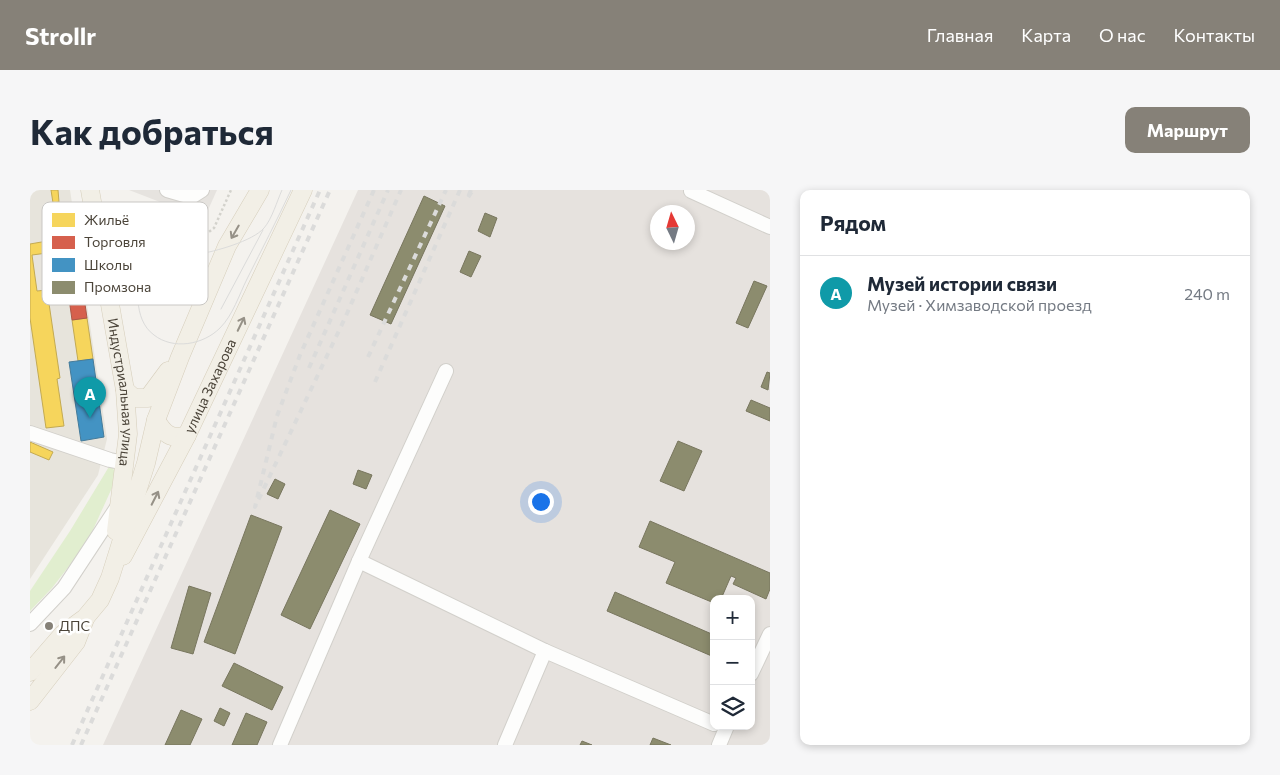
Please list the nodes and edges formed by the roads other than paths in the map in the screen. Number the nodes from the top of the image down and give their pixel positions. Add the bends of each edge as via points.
1 (167, 190) edge
2 (202, 190) edge
3 (260, 190) edge
4 (303, 190) edge
5 (691, 191) edge
6 (770, 227) edge
7 (208, 291) edge
8 (109, 305) edge
9 (202, 305) edge
10 (180, 357) junction
11 (446, 371) dead end
12 (125, 390) junction
13 (156, 420) junction
14 (30, 433) edge
15 (128, 434) junction
16 (187, 435) junction
17 (173, 462) junction
18 (125, 463) junction
19 (146, 463) junction
20 (118, 506) junction
21 (359, 561) junction
22 (110, 578) junction
23 (85, 618) junction
24 (30, 624) edge
25 (770, 634) edge
26 (546, 651) junction
27 (755, 666) edge
28 (30, 672) edge
29 (30, 701) edge
30 (710, 721) edge
31 (722, 730) edge
32 (280, 745) edge
33 (505, 745) edge
34 (720, 745) edge

1 - 2 street via 191,197
3 -> 7 main road, улица Захарова via 227,246
16 -> 4 main road, улица Захарова
5 - 6 street
8 - 12 main road, Индустриальная улица
9 -> 10 main road, улица Захарова
10 - 12 main road via 148,398 134,398
10 - 13 main road, улица Захарова
11 - 21 street
12 - 15 main road, Индустриальная улица
13 - 16 main road via 169,436
13 - 19 main road, улица Захарова
14 - 18 street
15 - 18 main road, Индустриальная улица
15 - 19 main road via 135,452
16 - 17 main road, улица Захарова
17 - 19 main road via 164,467
22 -> 17 main road, улица Захарова via 137,534
18 - 20 main road, Индустриальная улица
19 - 22 main road, улица Захарова
20 - 22 main road, Индустриальная улица
20 - 24 street via 64,588
21 - 26 street
21 - 32 street
22 - 23 main road, улица Захарова via 100,600
23 - 28 main road, улица Захарова via 63,634
29 -> 23 main road, улица Захарова via 76,642
25 - 27 street
26 - 30 street
26 - 33 street
31 - 34 street

